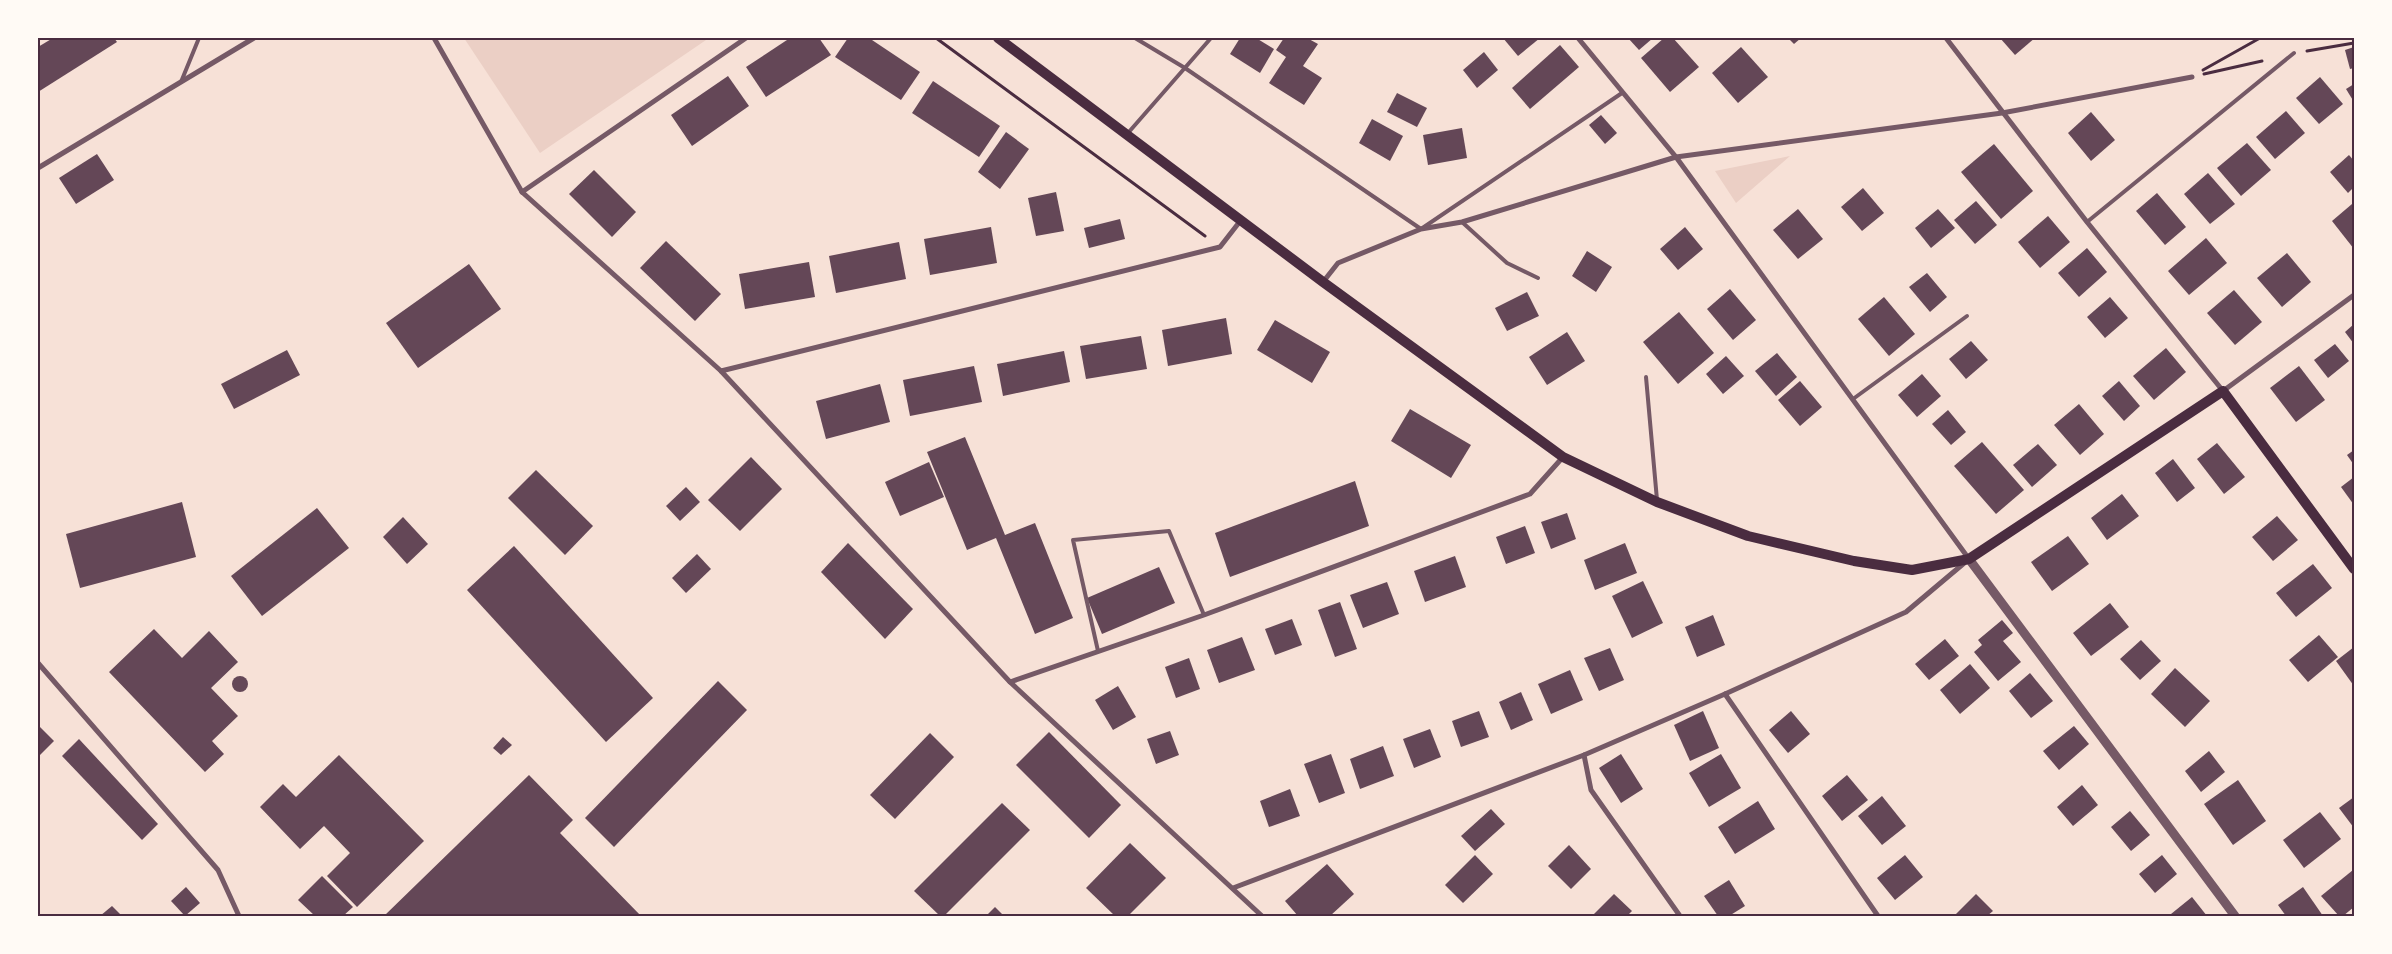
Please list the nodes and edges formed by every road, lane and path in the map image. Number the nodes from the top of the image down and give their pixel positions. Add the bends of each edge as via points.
1 (199, 38) edge
2 (254, 38) edge
3 (434, 38) edge
4 (746, 38) edge
5 (936, 38) edge
6 (998, 38) edge
7 (1135, 38) edge
8 (1211, 38) edge
9 (1578, 38) edge
10 (1946, 38) edge
11 (2260, 38) edge
12 (2294, 53) dead end
13 (1185, 68) junction
14 (2192, 77) joint
15 (181, 82) junction
16 (1622, 93) junction
17 (2002, 112) junction
18 (1128, 133) junction
19 (1676, 157) junction
20 (38, 168) edge
21 (522, 192) junction
22 (1242, 220) junction
23 (1462, 222) junction
24 (2087, 222) junction
25 (1421, 229) junction
26 (1220, 247) junction
27 (1538, 278) dead end
28 (1323, 282) junction
29 (2354, 295) edge
30 (1967, 316) dead end
31 (721, 371) junction
32 (1646, 377) dead end
33 (2223, 391) junction
34 (1853, 399) junction
35 (1563, 457) junction
36 (1657, 502) junction
37 (1969, 559) junction
38 (2354, 569) edge
39 (1204, 615) junction
40 (1098, 651) junction
41 (38, 663) edge
42 (1010, 682) junction
43 (1725, 694) junction
44 (1584, 754) junction
45 (1233, 888) junction
46 (239, 916) edge
47 (1262, 916) edge
48 (1680, 916) edge
49 (1878, 916) edge
50 (2235, 916) edge

1 - 15 lane
2 - 15 street
3 - 21 street
4 - 21 street
5 - 26 path
6 - 18 main road
7 - 13 lane
8 - 13 lane
9 - 16 street
10 - 17 street
11 - 14 path
12 - 24 lane
13 - 18 lane
13 - 25 lane
14 - 17 street
15 - 20 street
16 - 19 street
16 - 25 lane
17 - 19 street
17 - 24 street
18 - 22 main road
19 - 23 street
19 - 34 street
21 - 31 street
22 - 26 street
22 - 28 main road
23 - 25 street
23 - 27 lane via 1507,263
24 - 33 street
25 - 28 street via 1338,263
26 - 31 street
28 - 35 main road
29 - 33 street
30 - 34 lane
31 - 42 street
32 - 36 lane
33 - 37 main road
33 - 38 main road
34 - 37 street
35 - 36 main road
35 - 39 street via 1530,494
36 - 37 main road via 1748,536 1854,562 1912,570
37 - 43 street via 1906,612
37 - 50 street
39 - 40 street
39 - 40 lane via 1169,531 1073,540
40 - 42 street
41 - 46 street via 218,870
42 - 45 street
43 - 44 street
43 - 49 street
44 - 45 street
44 - 48 street via 1591,790
45 - 47 street

